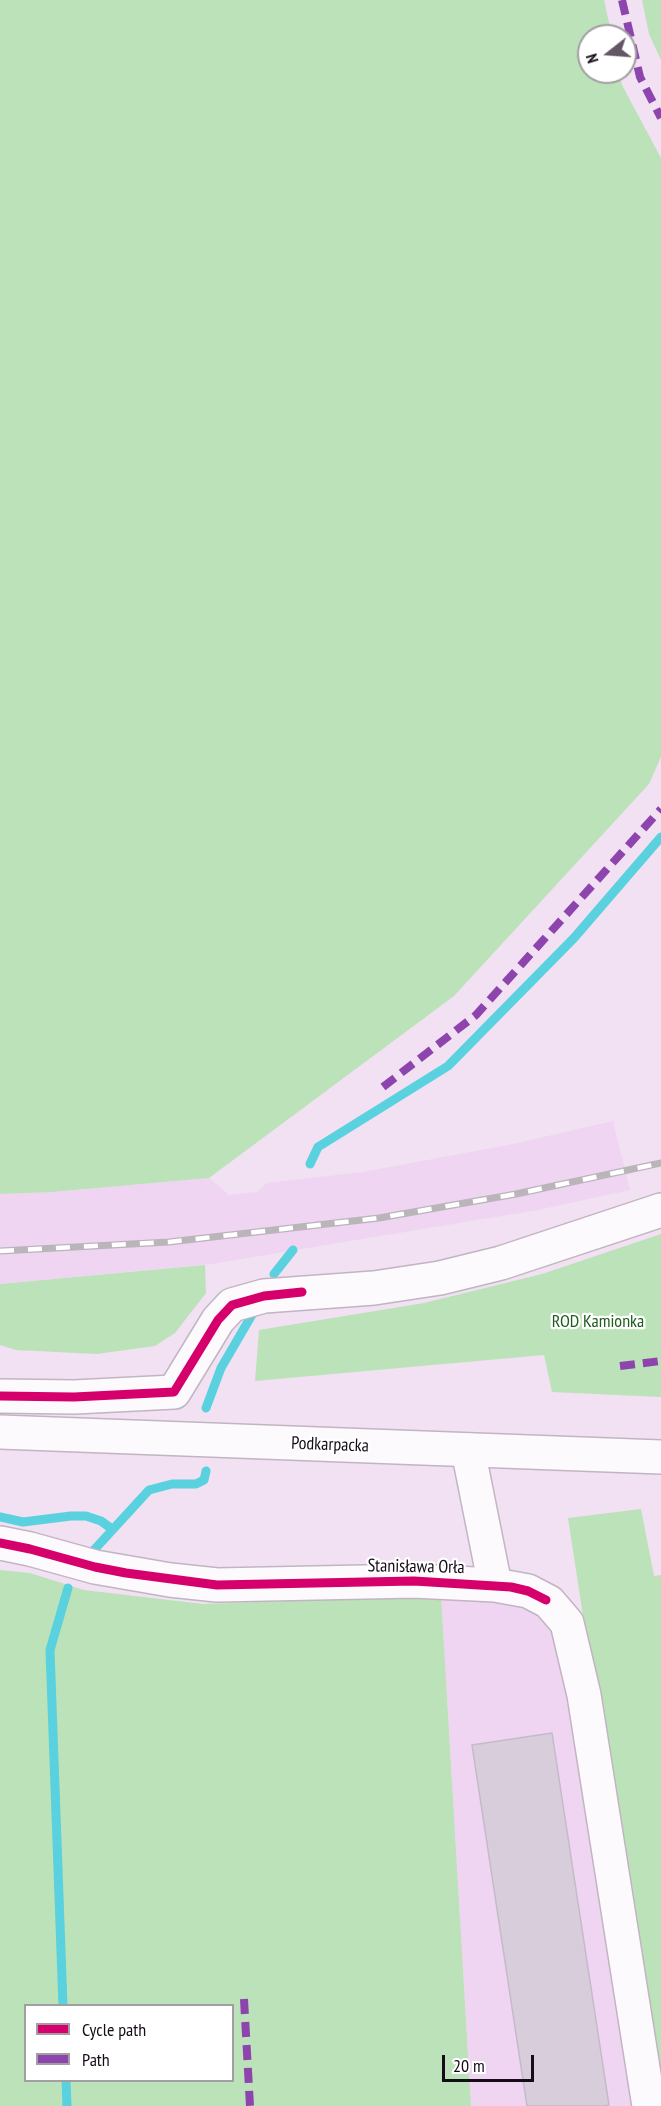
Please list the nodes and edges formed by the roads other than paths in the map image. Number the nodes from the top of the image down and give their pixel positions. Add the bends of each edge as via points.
1 (661, 1210) edge
2 (0, 1396) edge
3 (0, 1432) edge
4 (468, 1450) junction
5 (661, 1457) edge
6 (0, 1543) edge
7 (495, 1585) junction
8 (649, 2106) edge

1 - 2 street via 501,1263 440,1278 374,1288 264,1296 232,1305 218,1320 174,1392
3 - 4 street, Podkarpacka
4 - 5 street, Podkarpacka
4 - 7 street
6 - 7 street, Stanisława Orła via 95,1567 217,1585 414,1581
7 - 8 street, Stanisława Orła via 528,1591 546,1600 567,1623 584,1695

